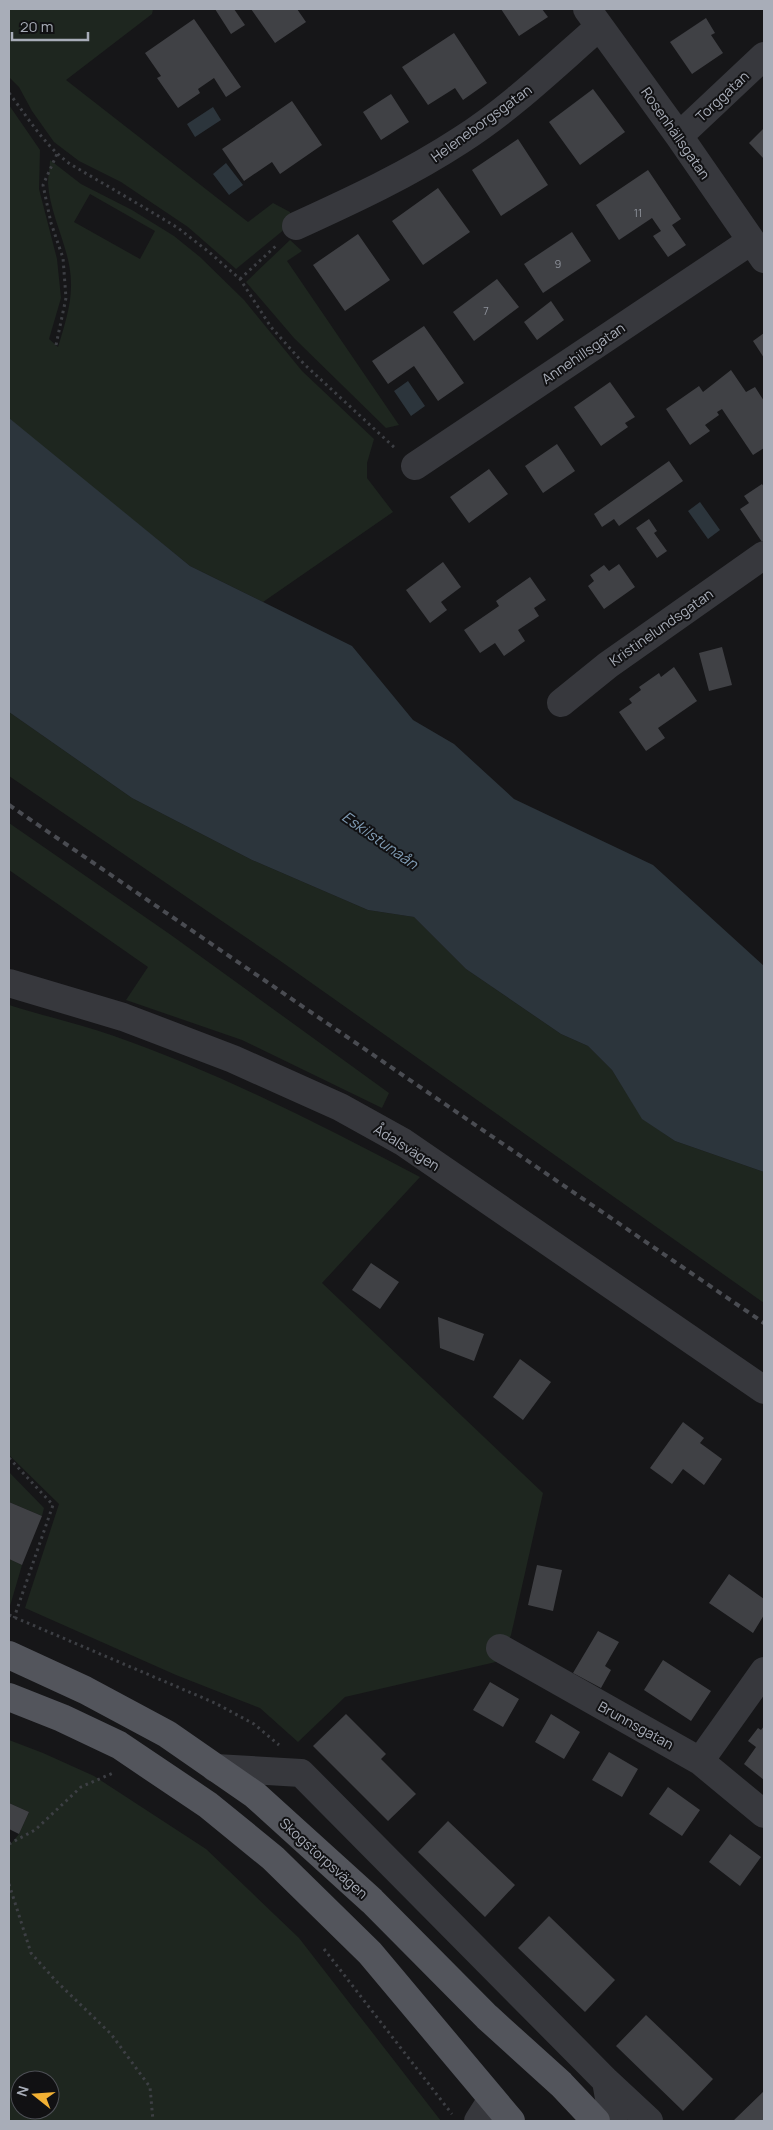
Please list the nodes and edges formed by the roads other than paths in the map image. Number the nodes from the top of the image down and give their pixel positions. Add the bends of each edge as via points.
1 (593, 18) edge
2 (764, 56) edge
3 (679, 136) junction
4 (296, 226) road end
5 (758, 250) edge
6 (415, 466) road end
7 (764, 555) edge
8 (561, 703) dead end
9 (9, 983) edge
10 (764, 1390) edge
11 (500, 1648) dead end
12 (9, 1655) edge
13 (764, 1670) edge
14 (9, 1697) edge
15 (700, 1761) junction
16 (215, 1768) junction
17 (764, 1814) edge
18 (606, 2081) junction
19 (491, 2114) edge
20 (511, 2121) edge
21 (596, 2121) edge
22 (613, 2121) edge
23 (649, 2121) edge

1 - 3 street, Rosenhällsgatan
1 - 4 street, Heleneborgsgatan via 526,92 463,139 422,165
2 - 3 street, Torggatan
3 - 5 street, Rosenhällsgatan
5 - 6 street, Annehillsgatan
7 - 8 street, Kristinelundsgatan via 608,665
9 - 10 street, Ådalsvägen via 123,1017 233,1059 340,1107 403,1142
11 - 15 street, Brunnsgatan
12 - 16 main road, Skogstorpsvägen via 86,1690 167,1734
13 - 15 street
14 - 19 main road via 119,1745 208,1805 273,1858 370,1954
15 - 17 street, Brunnsgatan
16 - 18 street via 301,1773
16 - 21 main road, Skogstorpsvägen via 255,1795 372,1902
18 - 22 street
18 - 23 street
19 - 20 main road

